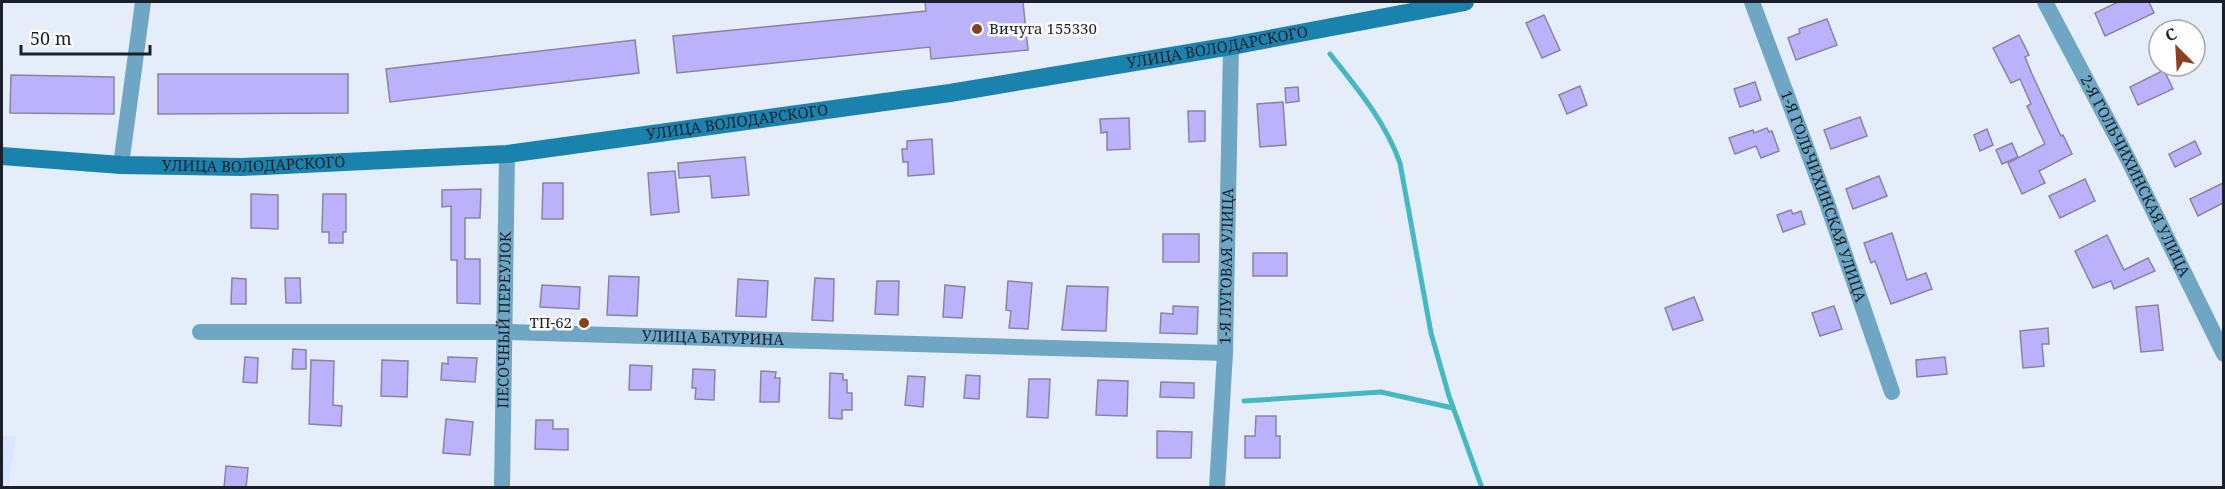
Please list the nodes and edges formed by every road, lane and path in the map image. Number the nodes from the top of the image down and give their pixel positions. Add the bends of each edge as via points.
1 (143, 2) edge
2 (1465, 2) edge
3 (1752, 2) edge
4 (2045, 2) edge
5 (1231, 46) junction
6 (507, 154) junction
7 (2, 156) edge
8 (121, 165) junction
9 (200, 332) dead end
10 (505, 332) junction
11 (1225, 353) junction
12 (2223, 354) edge
13 (1892, 392) dead end
14 (502, 488) edge
15 (1217, 488) edge

1 - 8 street
2 - 5 main road, УЛИЦА ВОЛОДАРСКОГО
3 - 13 street, 1-Я ГОЛЬЧИХИНСКАЯ УЛИЦА
4 - 12 street, 2-Я ГОЛЬЧИХИНСКАЯ УЛИЦА via 2128,159
5 - 6 main road, УЛИЦА ВОЛОДАРСКОГО via 950,93
5 - 11 street, 1-Я ЛУГОВАЯ УЛИЦА
6 - 8 main road, УЛИЦА ВОЛОДАРСКОГО via 242,167
6 - 10 street, ПЕСОЧНЫЙ ПЕРЕУЛОК
7 - 8 main road, УЛИЦА ВОЛОДАРСКОГО
9 - 10 street, УЛИЦА БАТУРИНА
10 - 11 street, УЛИЦА БАТУРИНА
10 - 14 street, ПЕСОЧНЫЙ ПЕРЕУЛОК
11 - 15 street, 1-Я ЛУГОВАЯ УЛИЦА

